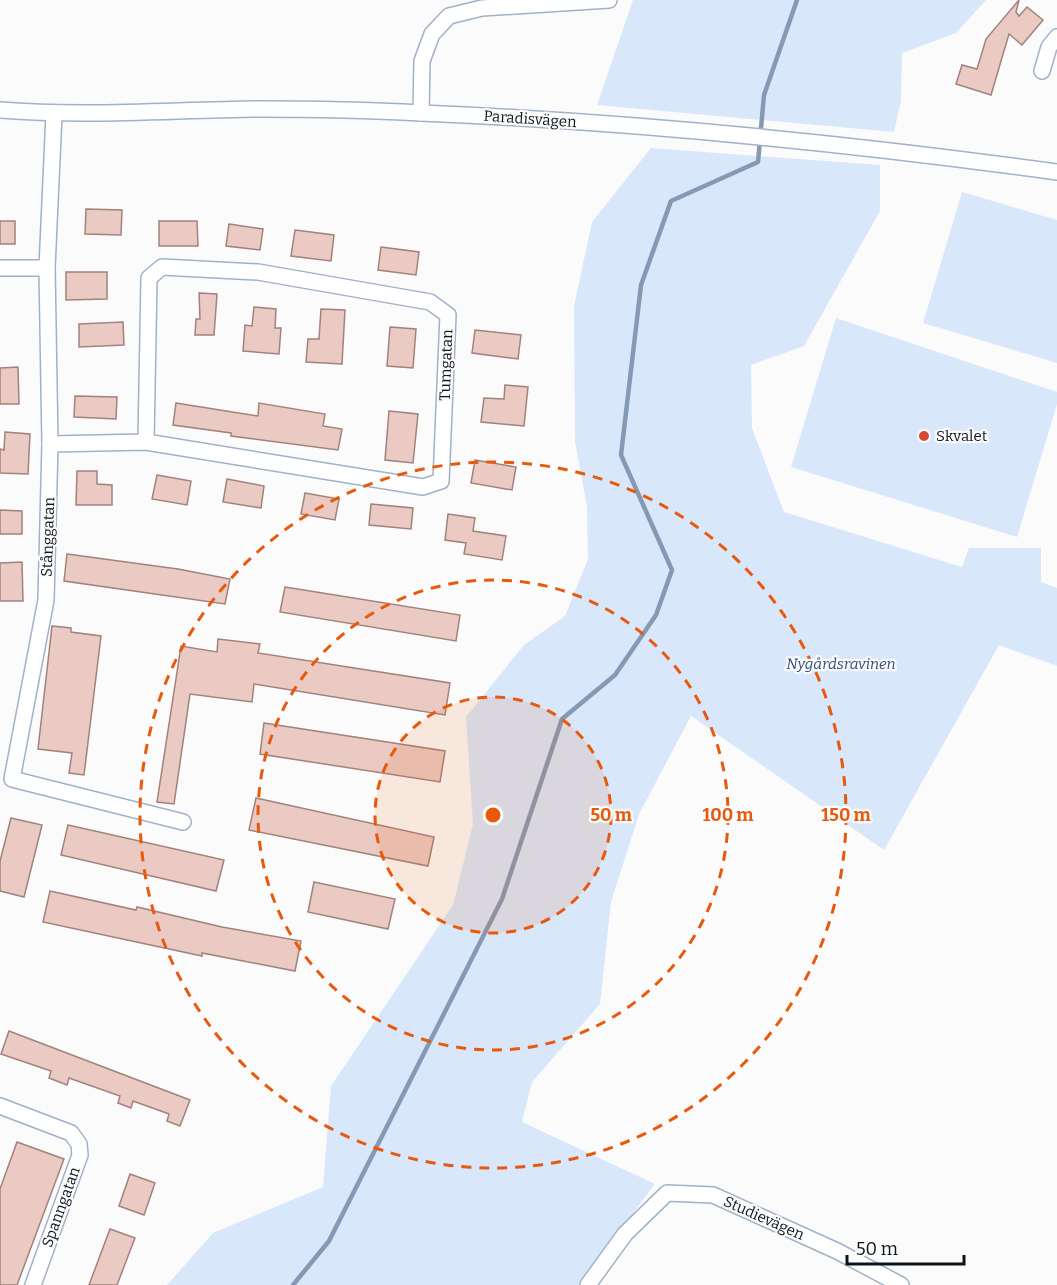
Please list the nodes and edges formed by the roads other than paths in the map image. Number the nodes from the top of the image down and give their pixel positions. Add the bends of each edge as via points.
1 (609, 0) edge
2 (483, 4) edge
3 (1057, 38) edge
4 (1042, 71) dead end
5 (0, 110) edge
6 (420, 112) junction
7 (54, 114) junction
8 (1057, 172) edge
9 (0, 268) edge
10 (47, 268) junction
11 (146, 442) junction
12 (50, 444) junction
13 (183, 822) dead end
14 (0, 1106) edge
15 (33, 1285) edge
16 (588, 1285) edge
17 (901, 1285) edge

1 - 2 street
2 - 6 street via 449,16 432,34 422,61
3 - 4 street via 1049,47
5 - 7 street, Paradisvägen
6 - 7 street, Paradisvägen via 258,109
6 - 8 street, Paradisvägen via 860,146
7 - 10 street, Stånggatan
9 - 10 street
10 - 12 street, Stånggatan
11 - 11 street, Tumgatan via 148,278 162,267 258,272 430,302 448,315 441,481 423,487
11 - 12 street, Tumgatan
12 - 13 street, Stånggatan via 46,600 12,779
14 - 15 street, Spanngatan via 71,1133 79,1144 80,1155
16 - 17 street, Studievägen via 625,1234 667,1193 714,1195

